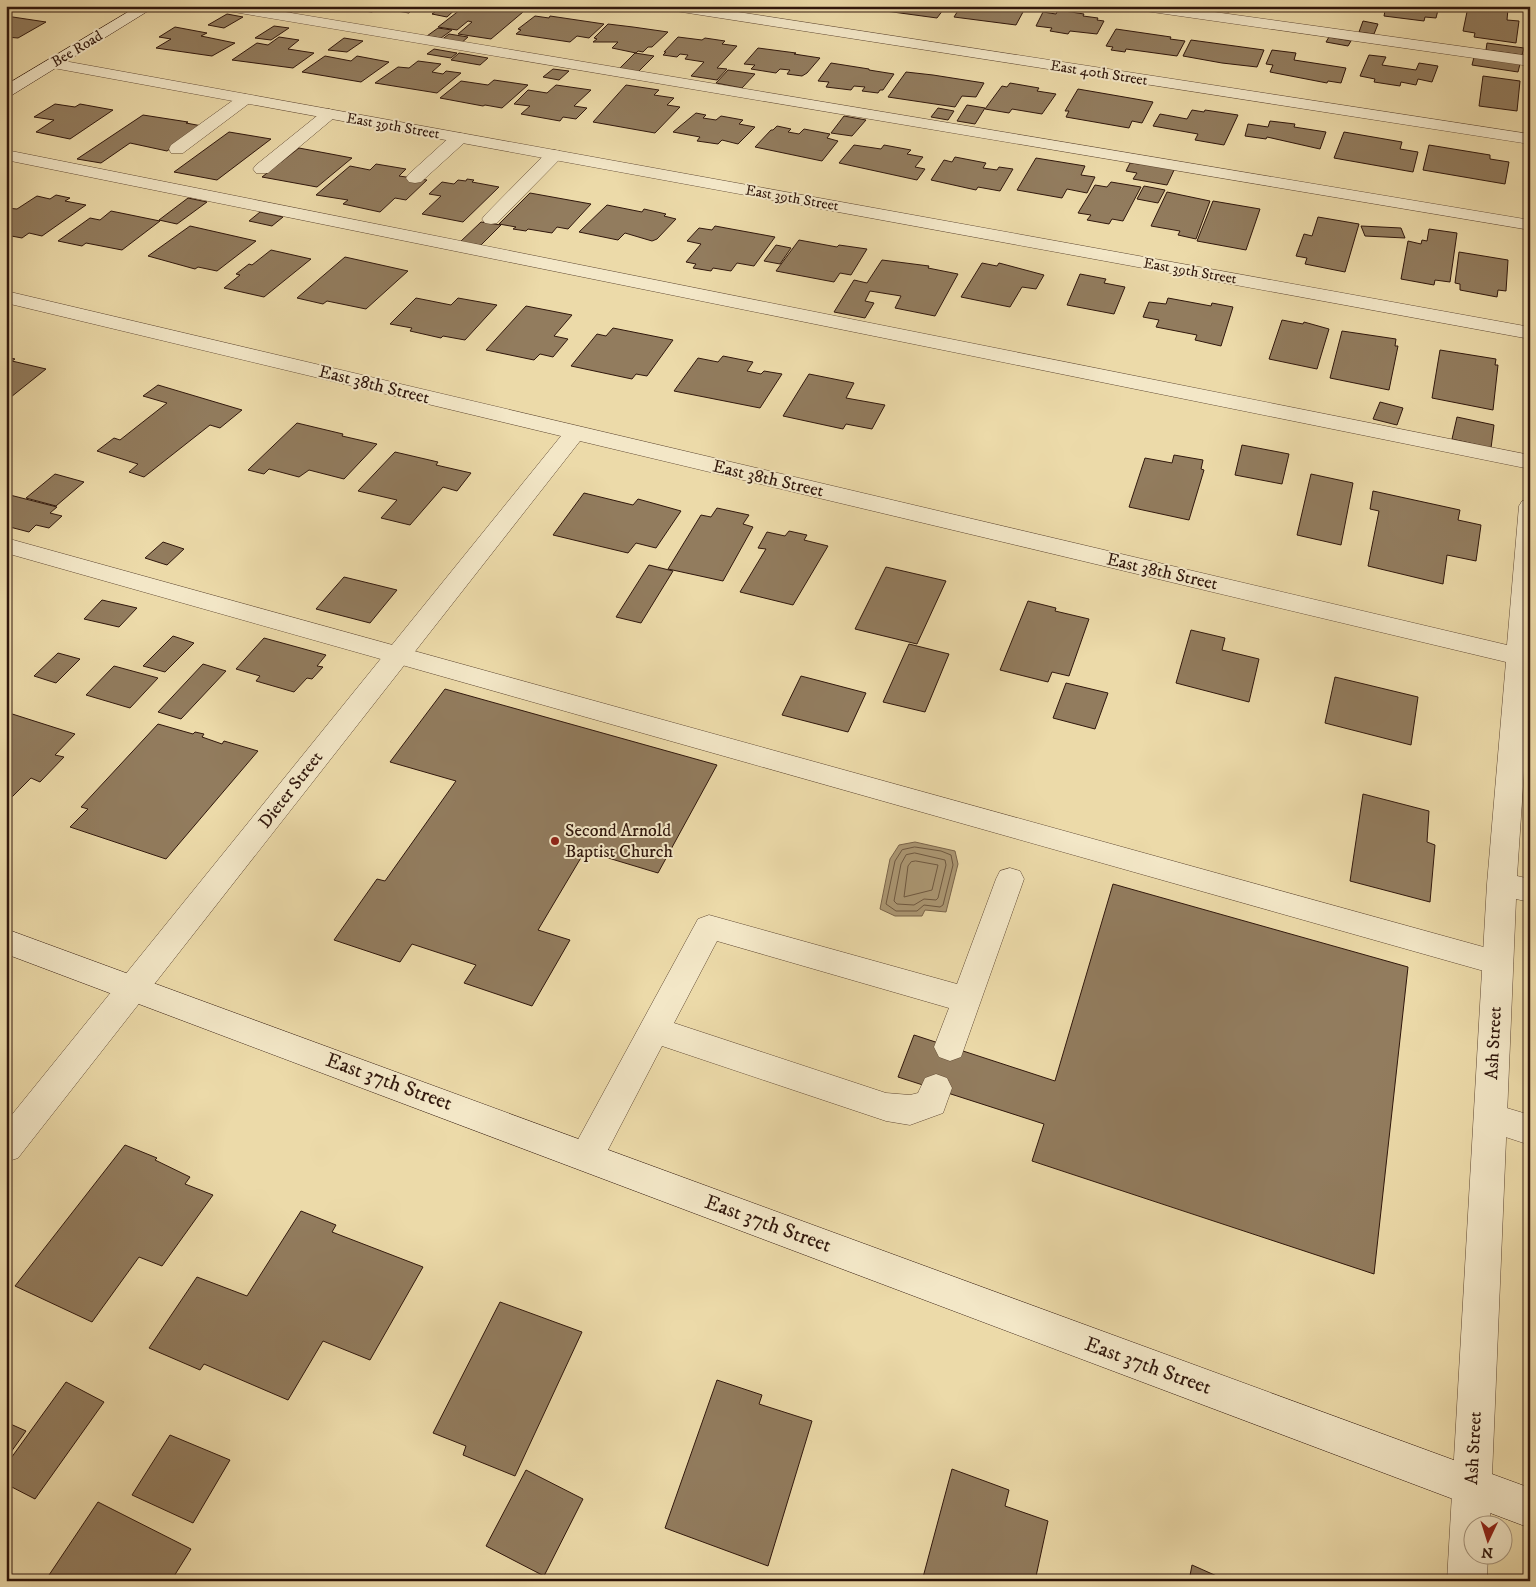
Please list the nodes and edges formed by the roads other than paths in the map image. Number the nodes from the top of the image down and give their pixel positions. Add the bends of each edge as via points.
1 (149, 6) edge
2 (222, 6) edge
3 (668, 6) edge
4 (1138, 6) edge
5 (1530, 61) edge
6 (54, 64) junction
7 (6, 92) edge
8 (245, 99) junction
9 (312, 111) junction
10 (330, 114) junction
11 (459, 138) junction
12 (1530, 140) edge
13 (177, 149) dead end
14 (6, 155) edge
15 (554, 155) junction
16 (415, 178) dead end
17 (491, 218) dead end
18 (1530, 225) edge
19 (6, 297) edge
20 (1530, 333) edge
21 (575, 434) junction
22 (1530, 462) edge
23 (1530, 506) edge
24 (6, 545) edge
25 (397, 655) junction
26 (1524, 657) edge
27 (1010, 879) dead end
28 (1516, 887) edge
29 (6, 942) edge
30 (1498, 963) junction
31 (136, 988) junction
32 (967, 1000) junction
33 (654, 1030) junction
34 (950, 1047) dead end
35 (936, 1088) dead end
36 (1490, 1118) junction
37 (1530, 1130) edge
38 (6, 1147) edge
39 (587, 1156) junction
40 (1472, 1487) junction
41 (1530, 1508) edge
42 (1467, 1581) edge

1 - 6 street, Bee Road
2 - 18 street
3 - 12 street, East 40th Street
4 - 5 street
6 - 7 street, Bee Road
6 - 8 street, East 39th Street
8 - 9 street, East 39th Street
8 - 13 street
9 - 10 street, East 39th Street
9 - 10 street via 255,166
10 - 11 street, East 39th Street
11 - 15 street, East 39th Street
11 - 16 street
14 - 22 street
15 - 17 street
15 - 20 street, East 39th Street
19 - 21 street, East 38th Street
21 - 25 street, Dieter Street
21 - 26 street, East 38th Street
23 - 26 street, Ash Street
24 - 25 street
25 - 30 street
25 - 31 street, Dieter Street
26 - 28 street, Ash Street
27 - 32 street
28 - 30 street, Ash Street
29 - 31 street, East 37th Street
30 - 36 street, Ash Street
31 - 38 street, Dieter Street
31 - 39 street, East 37th Street
32 - 33 street via 709,928
32 - 34 street
33 - 35 street via 886,1107 910,1110 930,1103
33 - 39 street
36 - 37 street
36 - 40 street, Ash Street
39 - 40 street, East 37th Street
40 - 41 street, East 37th Street
40 - 42 street, Ash Street

